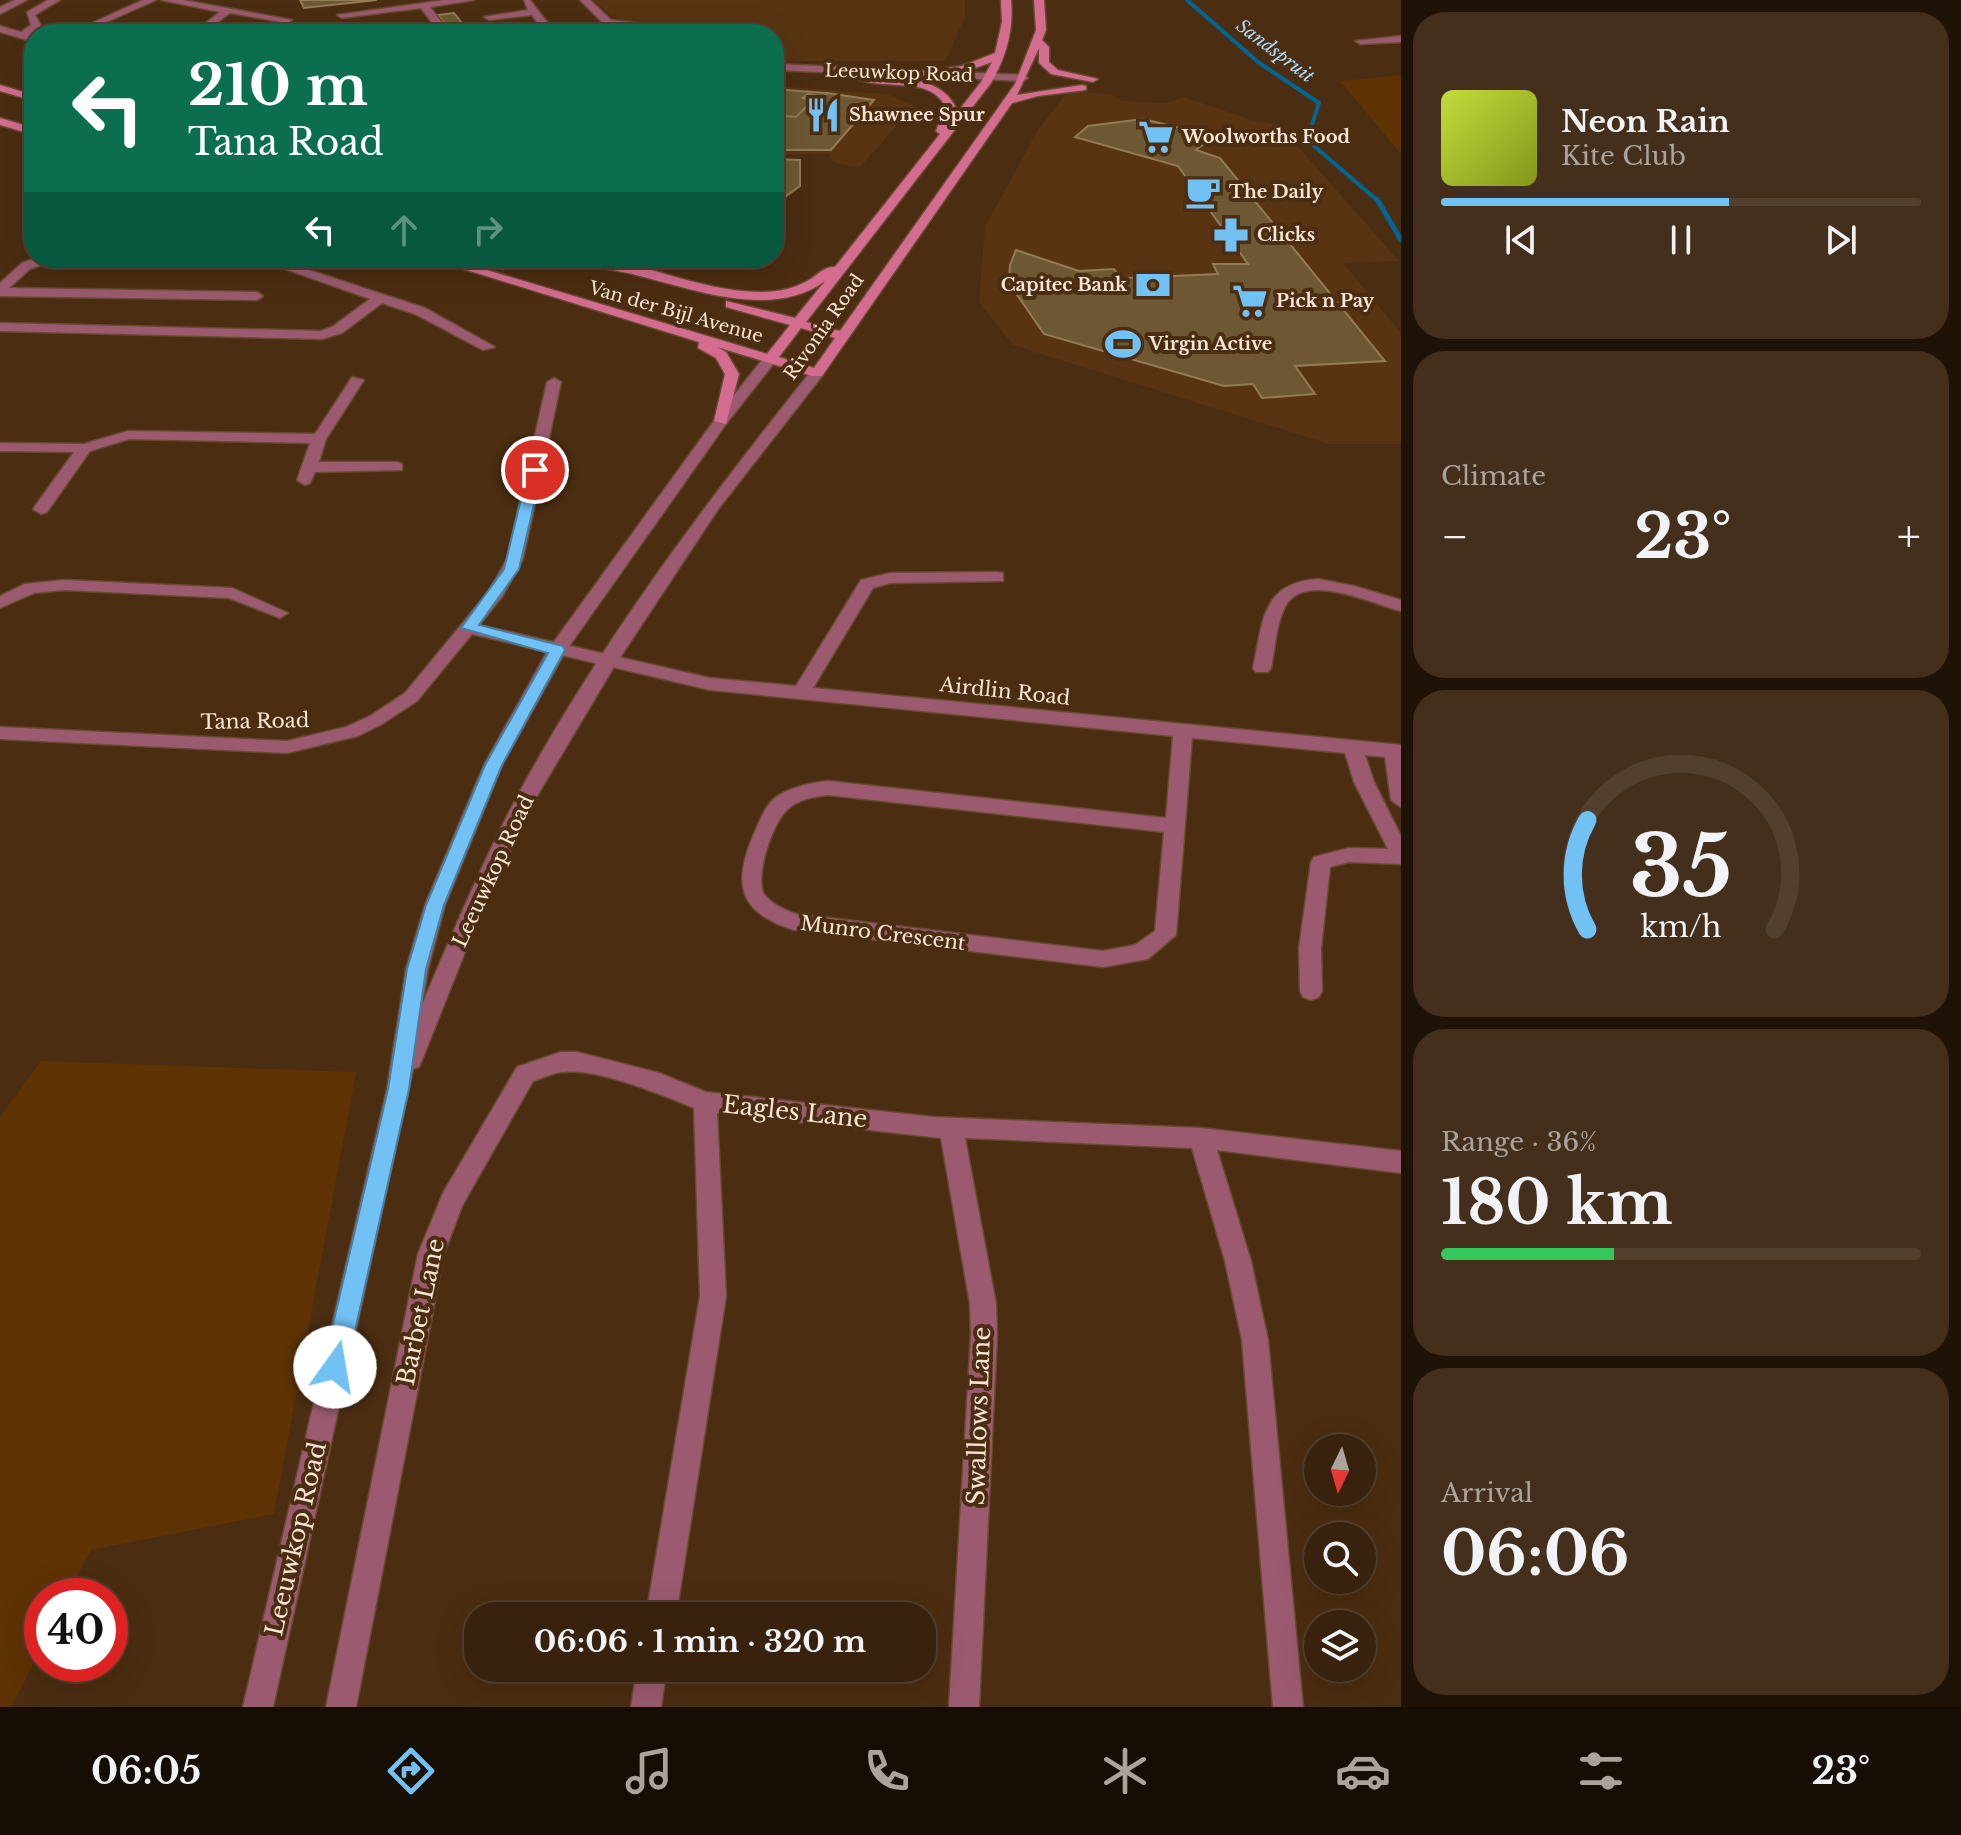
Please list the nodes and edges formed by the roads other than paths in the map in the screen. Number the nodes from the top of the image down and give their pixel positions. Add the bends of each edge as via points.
1 (22, 0) edge
2 (55, 0) edge
3 (151, 0) edge
4 (166, 0) edge
5 (469, 0) edge
6 (525, 0) edge
7 (585, 0) edge
8 (1006, 0) edge
9 (1039, 0) edge
10 (424, 6) junction
11 (228, 10) junction
12 (0, 11) edge
13 (534, 12) junction
14 (342, 15) dead end
15 (489, 17) dead end
16 (287, 20) dead end
17 (604, 22) junction
18 (35, 24) edge
19 (95, 24) edge
20 (209, 24) edge
21 (438, 24) edge
22 (543, 24) edge
23 (607, 24) edge
24 (615, 24) edge
25 (0, 29) edge
26 (24, 35) edge
27 (0, 37) edge
28 (24, 37) edge
29 (1401, 39) edge
30 (1036, 40) junction
31 (1360, 41) dead end
32 (1000, 55) junction
33 (784, 68) edge
34 (784, 74) edge
35 (908, 74) junction
36 (858, 77) junction
37 (1093, 79) dead end
38 (988, 80) junction
39 (1022, 81) junction
40 (0, 88) edge
41 (1082, 88) dead end
42 (24, 95) edge
43 (1008, 101) junction
44 (0, 121) edge
45 (24, 129) edge
46 (930, 157) junction
47 (856, 246) junction
48 (24, 268) edge
49 (291, 268) edge
50 (467, 268) edge
51 (614, 268) edge
52 (623, 268) edge
53 (0, 291) edge
54 (257, 296) dead end
55 (381, 297) junction
56 (799, 325) junction
57 (0, 327) edge
58 (678, 333) junction
59 (842, 336) junction
60 (488, 347) dead end
61 (771, 358) junction
62 (817, 373) junction
63 (357, 380) dead end
64 (554, 382) dead end
65 (721, 421) junction
66 (319, 439) junction
67 (0, 447) edge
68 (85, 448) junction
69 (397, 467) dead end
70 (41, 509) dead end
71 (997, 577) dead end
72 (0, 603) edge
73 (1401, 606) edge
74 (280, 613) dead end
75 (469, 628) junction
76 (557, 650) junction
77 (607, 663) junction
78 (1262, 668) dead end
79 (802, 692) junction
80 (1183, 732) junction
81 (0, 733) edge
82 (1353, 748) junction
83 (1397, 752) edge
84 (1401, 800) edge
85 (1175, 826) junction
86 (1401, 857) edge
87 (1311, 991) dead end
88 (398, 1089) junction
89 (705, 1102) junction
90 (951, 1126) junction
91 (1201, 1138) junction
92 (1401, 1162) edge
93 (663, 1602) edge
94 (650, 1682) edge
95 (258, 1707) edge
96 (341, 1707) edge
97 (646, 1707) edge
98 (964, 1707) edge
99 (1288, 1707) edge

1 - 12 street
2 - 18 street via 30,14
3 - 19 street
4 - 11 street
5 - 10 street
6 - 13 street
7 - 17 street
8 - 32 main road, Rivonia Road
9 - 30 main road, Rivonia Road via 1043,17
10 - 14 street
10 - 21 street
11 - 16 street
11 - 20 street
13 - 15 street
13 - 22 street
17 - 23 street
17 - 24 street
25 - 26 street
27 - 28 street
29 - 31 street
30 - 37 main road via 1044,47 1044,63 1050,69
30 - 39 main road, Rivonia Road
32 - 35 main road via 964,69
32 - 38 main road, Rivonia Road
33 - 35 street, Leeuwkop Road
34 - 36 street, Leeuwkop Road
35 - 38 street, Leeuwkop Road
36 - 38 street, Leeuwkop Road
36 - 46 main road via 926,86 949,97
38 - 39 street, Leeuwkop Road
38 - 46 main road, Rivonia Road
39 - 43 main road, Rivonia Road
40 - 42 main road
41 - 43 main road
43 - 59 main road, Rivonia Road
44 - 45 main road
46 - 47 main road, Rivonia Road
47 - 52 main road via 811,285 773,297 731,294
47 - 56 main road, Rivonia Road
48 - 53 street
49 - 55 street
50 - 58 main road, Van der Bijl Avenue
51 - 56 main road, Van der Bijl Avenue
53 - 54 street
55 - 57 street via 322,335
55 - 60 street
56 - 59 main road, Van der Bijl Avenue
56 - 61 main road, Rivonia Road
58 - 61 main road, Van der Bijl Avenue
58 - 65 main road via 728,363 732,374
59 - 62 main road, Rivonia Road
61 - 62 main road, Van der Bijl Avenue
61 - 65 street, Rivonia Road
62 - 77 street, Rivonia Road via 713,505
63 - 66 street
64 - 75 street via 512,569
65 - 76 street, Rivonia Road
66 - 68 street via 128,435
66 - 69 street via 307,473
67 - 68 street
68 - 70 street
71 - 79 street via 878,579 860,591
72 - 74 street via 31,588 64,585 232,593
73 - 78 street via 1335,586 1293,588 1280,600
75 - 76 street
75 - 81 street, Tana Road via 411,697 376,720 319,742 250,747
76 - 77 street
76 - 88 street, Leeuwkop Road via 493,765 435,905 417,969
77 - 79 street, Airdlin Road via 710,684
77 - 88 street, Leeuwkop Road via 499,851
79 - 80 street, Airdlin Road
80 - 82 street, Airdlin Road
80 - 85 street, Munro Crescent
82 - 83 street, Airdlin Road
82 - 86 street
83 - 84 street
85 - 85 street, Munro Crescent via 1165,935 1126,957 1088,958 794,922 763,907 749,884 748,869 774,811 797,794 828,788
86 - 87 street via 1349,855 1321,862 1310,948
88 - 95 street, Leeuwkop Road
89 - 90 street, Eagles Lane
89 - 93 street, Eagles Lane via 713,1296
89 - 96 street, Barbet Lane via 646,1079 577,1062 539,1067 513,1089 452,1201 431,1254
90 - 91 street, Eagles Lane
90 - 98 street, Swallows Lane via 984,1335
91 - 92 street, Eagles Lane
91 - 99 street via 1255,1340
94 - 97 street

